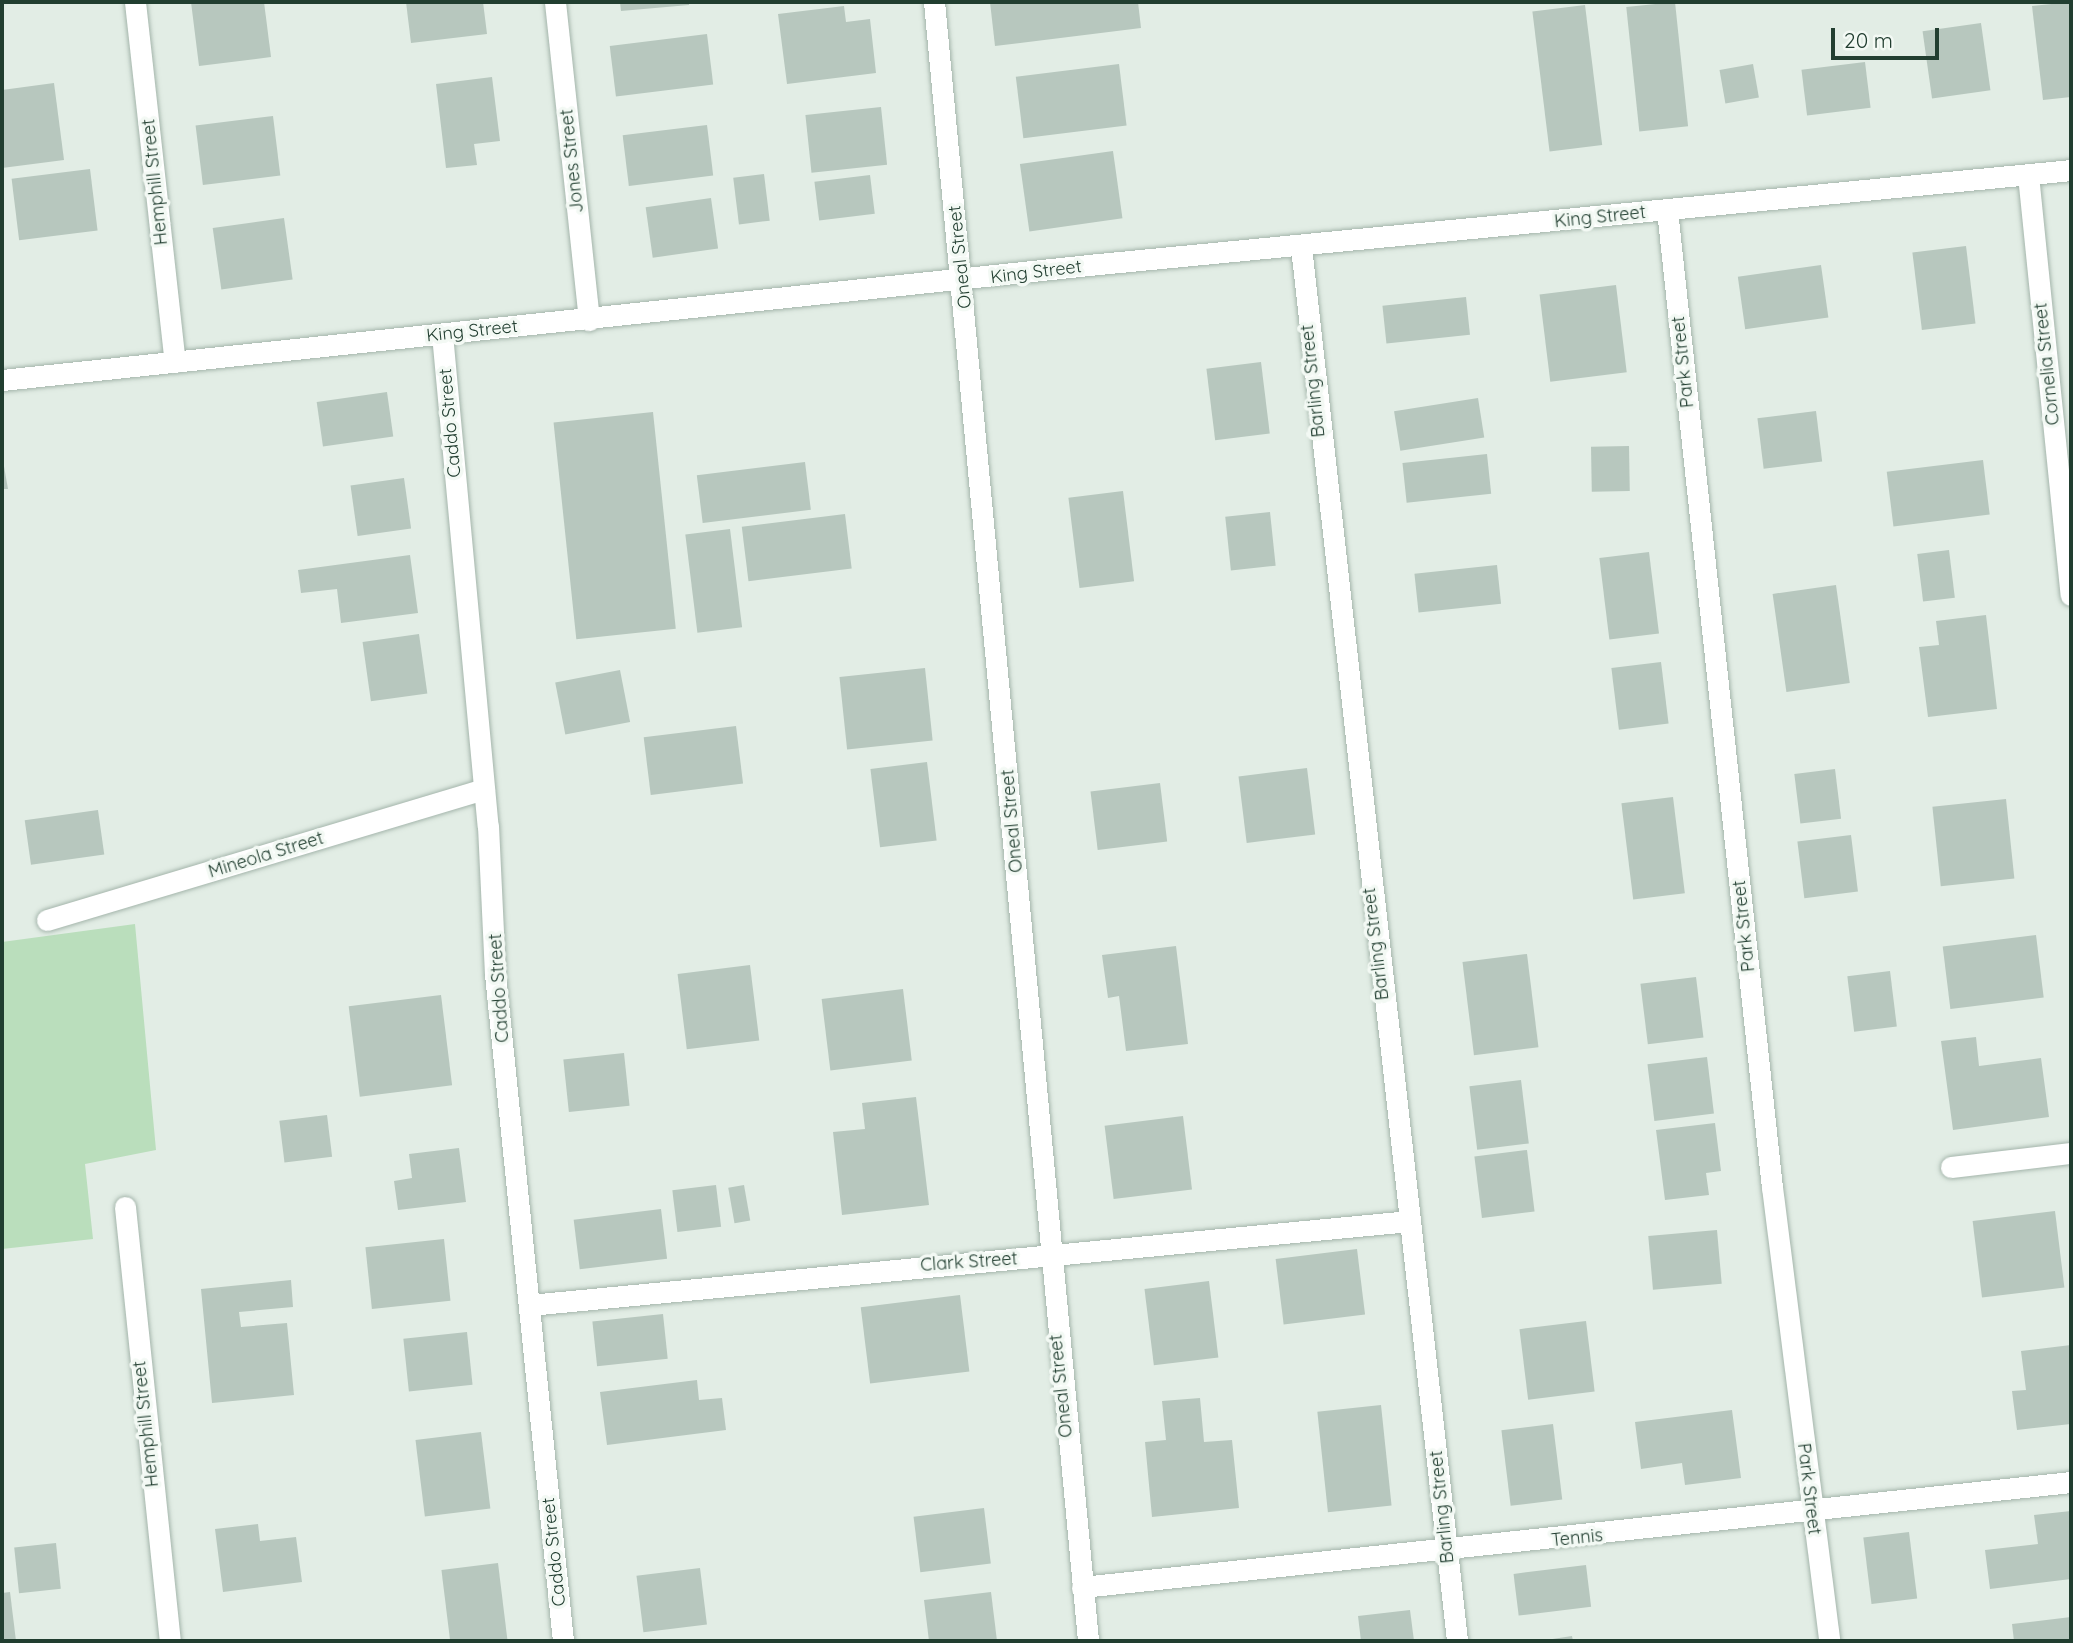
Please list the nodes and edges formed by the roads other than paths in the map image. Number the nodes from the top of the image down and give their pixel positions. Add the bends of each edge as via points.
1 (135, 2) edge
2 (555, 2) edge
3 (934, 2) edge
4 (2071, 170) edge
5 (2028, 175) junction
6 (1667, 210) junction
7 (1301, 247) junction
8 (963, 281) junction
9 (589, 320) junction
10 (442, 334) junction
11 (175, 362) junction
12 (2, 380) edge
13 (2071, 595) edge
14 (484, 789) junction
15 (47, 920) dead end
16 (2071, 1153) edge
17 (1951, 1167) dead end
18 (125, 1207) dead end
19 (1409, 1221) junction
20 (1048, 1256) junction
21 (529, 1305) junction
22 (2071, 1482) edge
23 (1812, 1514) junction
24 (1447, 1551) junction
25 (1082, 1587) junction
26 (170, 1641) edge
27 (563, 1641) edge
28 (1088, 1641) edge
29 (1457, 1641) edge
30 (1829, 1641) edge

1 - 11 street, Hemphill Street
2 - 9 street, Jones Street
3 - 8 street, Oneal Street
4 - 5 street, King Street
5 - 6 street, King Street
5 - 13 street, Cornelia Street
6 - 7 street, King Street
6 - 23 street, Park Street
7 - 8 street, King Street
7 - 19 street, Barling Street
8 - 9 street, King Street
8 - 20 street, Oneal Street
9 - 10 street, King Street
10 - 11 street, King Street
10 - 14 street, Caddo Street
11 - 12 street, King Street
14 - 15 street, Mineola Street
14 - 21 street, Caddo Street
16 - 17 street
18 - 26 street, Hemphill Street
19 - 20 street, Clark Street
19 - 24 street, Barling Street
20 - 21 street, Clark Street
20 - 25 street, Oneal Street
21 - 27 street, Caddo Street
22 - 23 street, Tennis
23 - 24 street, Tennis
23 - 30 street, Park Street
24 - 25 street, Tennis
24 - 29 street, Barling Street
25 - 28 street, Oneal Street

